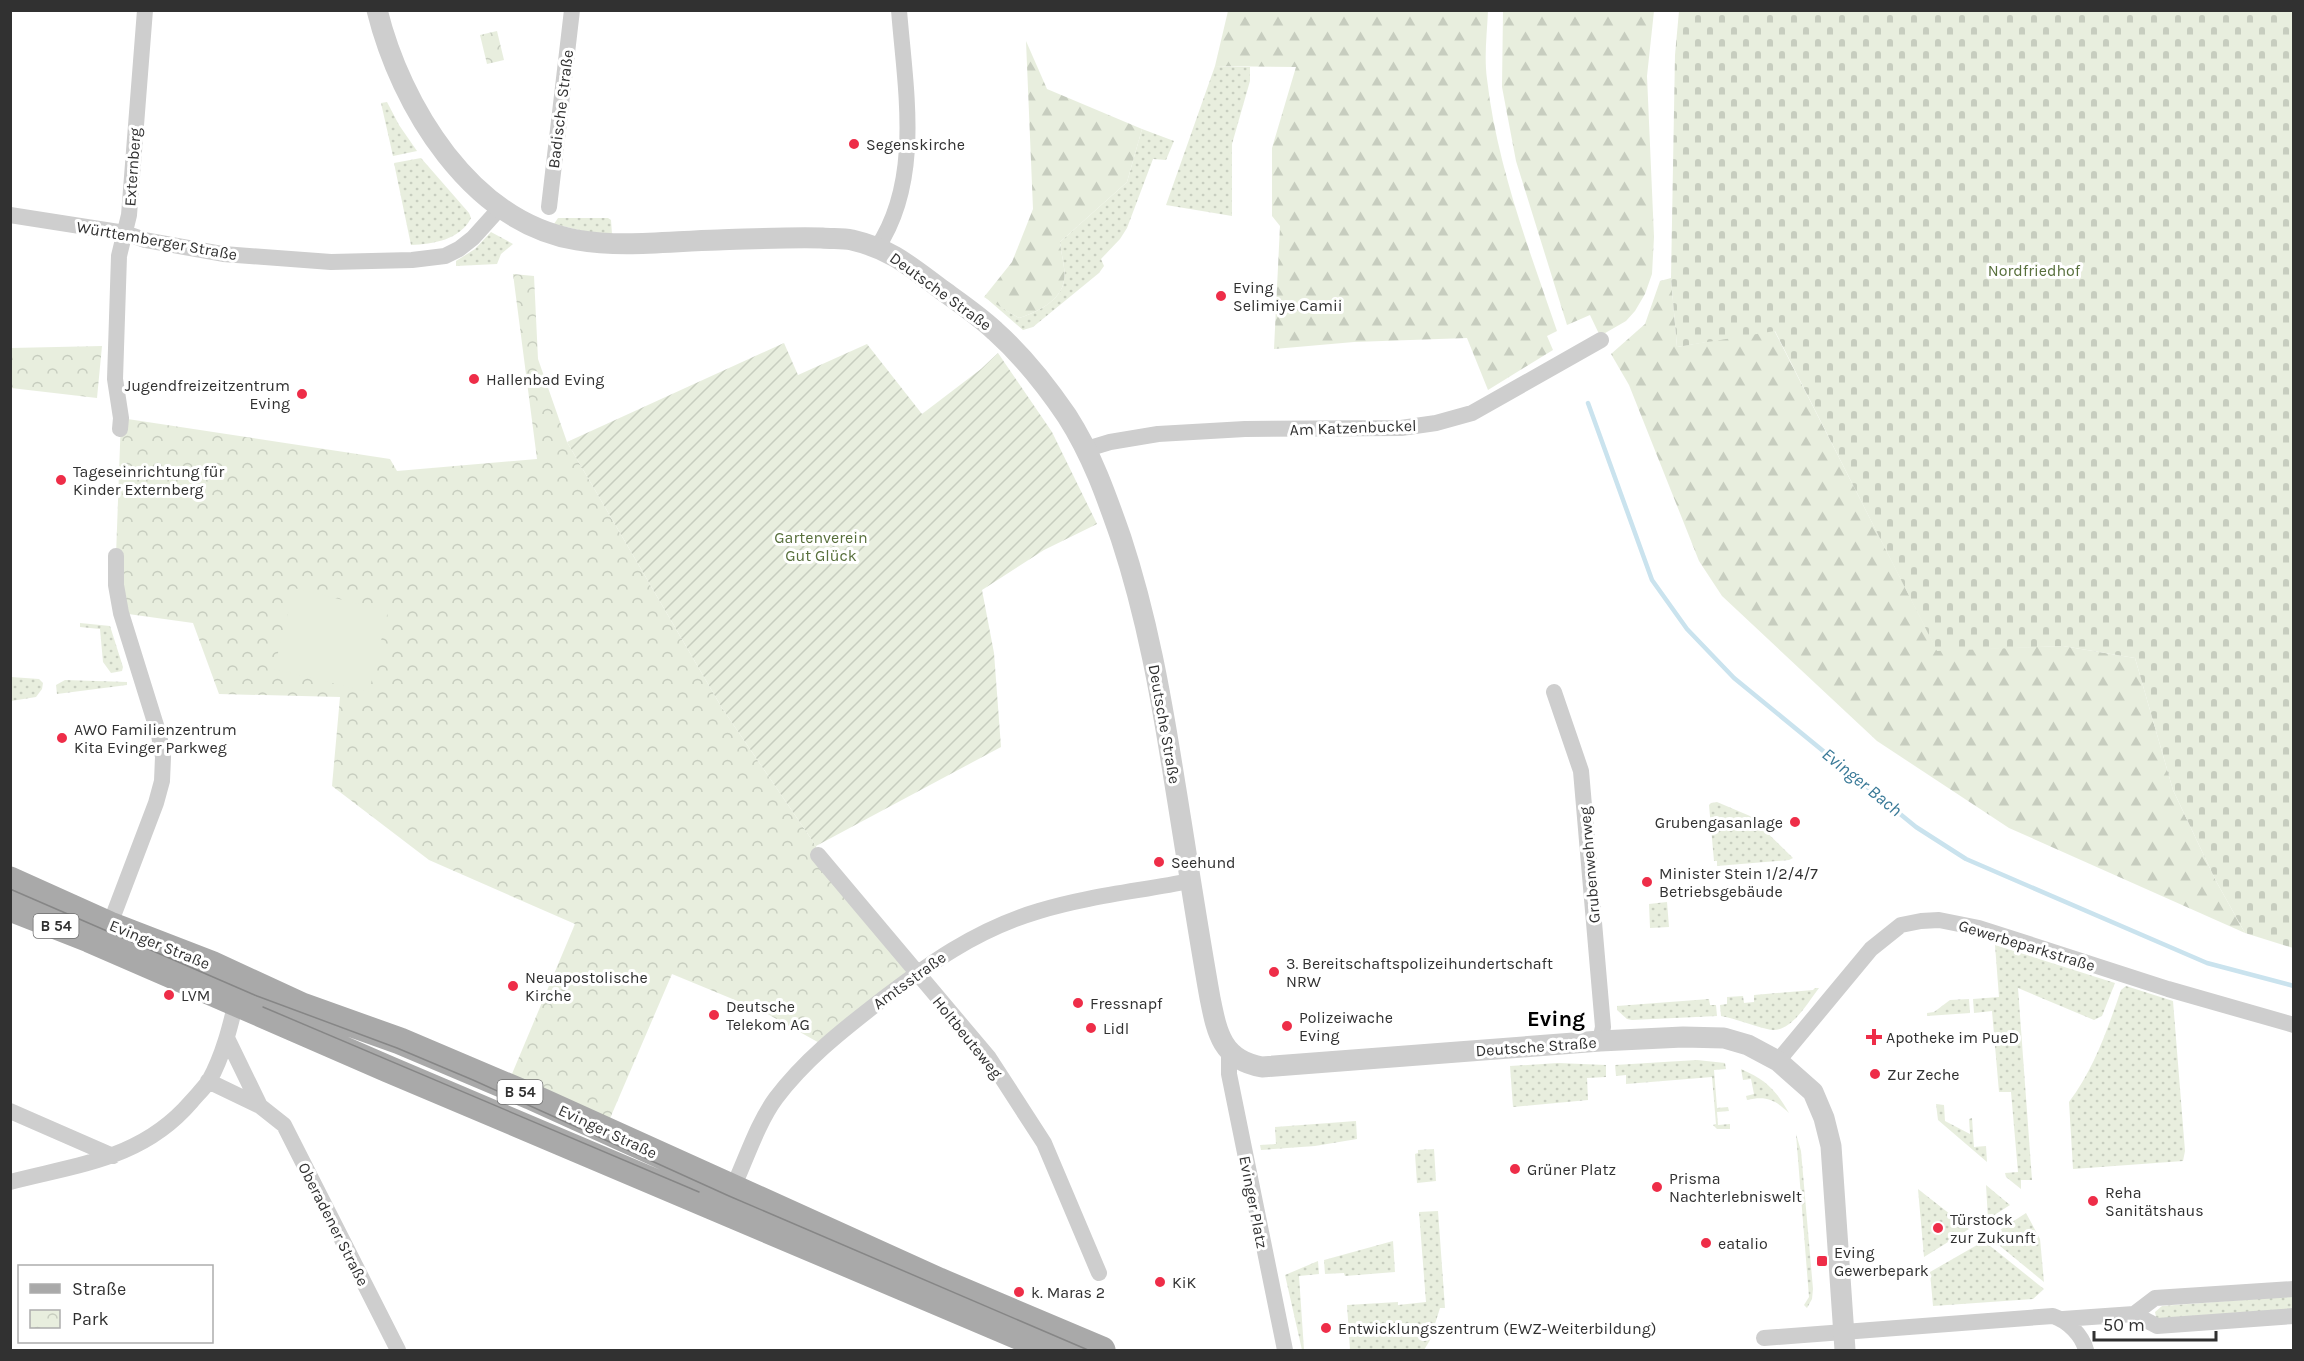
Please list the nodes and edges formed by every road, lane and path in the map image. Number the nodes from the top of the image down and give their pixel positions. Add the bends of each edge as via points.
1 (145, 10) edge
2 (377, 10) edge
3 (572, 10) edge
4 (899, 10) edge
5 (549, 207) dead end
6 (500, 208) junction
7 (10, 215) edge
8 (124, 233) junction
9 (877, 248) junction
10 (1601, 340) dead end
11 (120, 429) dead end
12 (1087, 449) junction
13 (116, 556) dead end
14 (1554, 692) dead end
15 (819, 855) dead end
16 (10, 880) edge
17 (1190, 881) junction
18 (10, 908) edge
19 (106, 935) junction
20 (916, 973) junction
21 (239, 991) junction
22 (2294, 1025) edge
23 (227, 1038) junction
24 (1600, 1041) junction
25 (1229, 1052) junction
26 (1778, 1061) junction
27 (208, 1082) junction
28 (260, 1106) junction
29 (10, 1111) edge
30 (113, 1156) junction
31 (10, 1182) edge
32 (728, 1200) junction
33 (1099, 1273) dead end
34 (2294, 1289) edge
35 (2134, 1314) junction
36 (2294, 1316) edge
37 (2063, 1319) junction
38 (1764, 1338) dead end
39 (1845, 1342) edge
40 (398, 1350) edge
41 (1051, 1350) edge
42 (1102, 1350) edge
43 (1285, 1350) edge
44 (2086, 1350) edge

1 - 8 street, Externberg via 129,215
2 - 6 street, Deutsche Straße via 389,51 428,131 465,176
3 - 5 street, Badische Straße
4 - 9 street via 906,99 905,177 888,232
6 - 8 street, Württemberger Straße via 459,249 445,256 412,260 331,262 222,254
6 - 9 street, Deutsche Straße via 540,229 576,240 609,243 798,237 849,239
7 - 8 street, Württemberger Straße
8 - 11 street, Externberg via 119,256 115,379
9 - 12 street, Deutsche Straße via 895,255 993,328 1047,388
10 - 12 street, Am Katzenbuckel via 1472,413 1436,423 1401,429 1245,429 1158,434
12 - 17 street, Deutsche Straße via 1133,574 1150,640
13 - 19 street via 120,613 159,735 162,781
14 - 24 street, Grubenwehrweg via 1581,771
15 - 20 street, Holtbeuteweg
16 - 19 main road, Evinger Straße / B 54
17 - 20 street, Amtsstraße via 1072,901 998,924
17 - 25 street, Deutsche Straße via 1215,1024
18 - 19 main road, Evinger Straße / B 54
19 - 21 main road, Evinger Straße / B 54
20 - 32 street, Amtsstraße via 823,1045 775,1100
20 - 33 street, Holtbeuteweg via 989,1058 1044,1143
21 - 23 street
21 - 32 main road, Evinger Straße / B 54 via 302,1006 400,1041 530,1096
22 - 26 street, Gewerbeparkstraße via 1979,928 1939,920 1921,921 1901,926 1871,949
23 - 27 street
23 - 28 street, Oberadener Straße
24 - 25 street, Deutsche Straße via 1262,1067 1250,1065
24 - 26 street, Deutsche Straße via 1724,1038
25 - 43 street, Evinger Platz via 1228,1074
26 - 39 street, Deutsche Straße via 1813,1092 1831,1146
27 - 28 street, Oberadener Straße
27 - 30 street via 160,1132
28 - 40 street, Oberadener Straße via 284,1125
29 - 30 street
30 - 31 street
32 - 41 main road, Evinger Straße / B 54
32 - 42 main road, Evinger Straße / B 54
34 - 35 street via 2155,1298
35 - 36 street via 2157,1326
35 - 37 street
37 - 39 street via 2052,1316
37 - 44 street via 2084,1340
38 - 39 street

